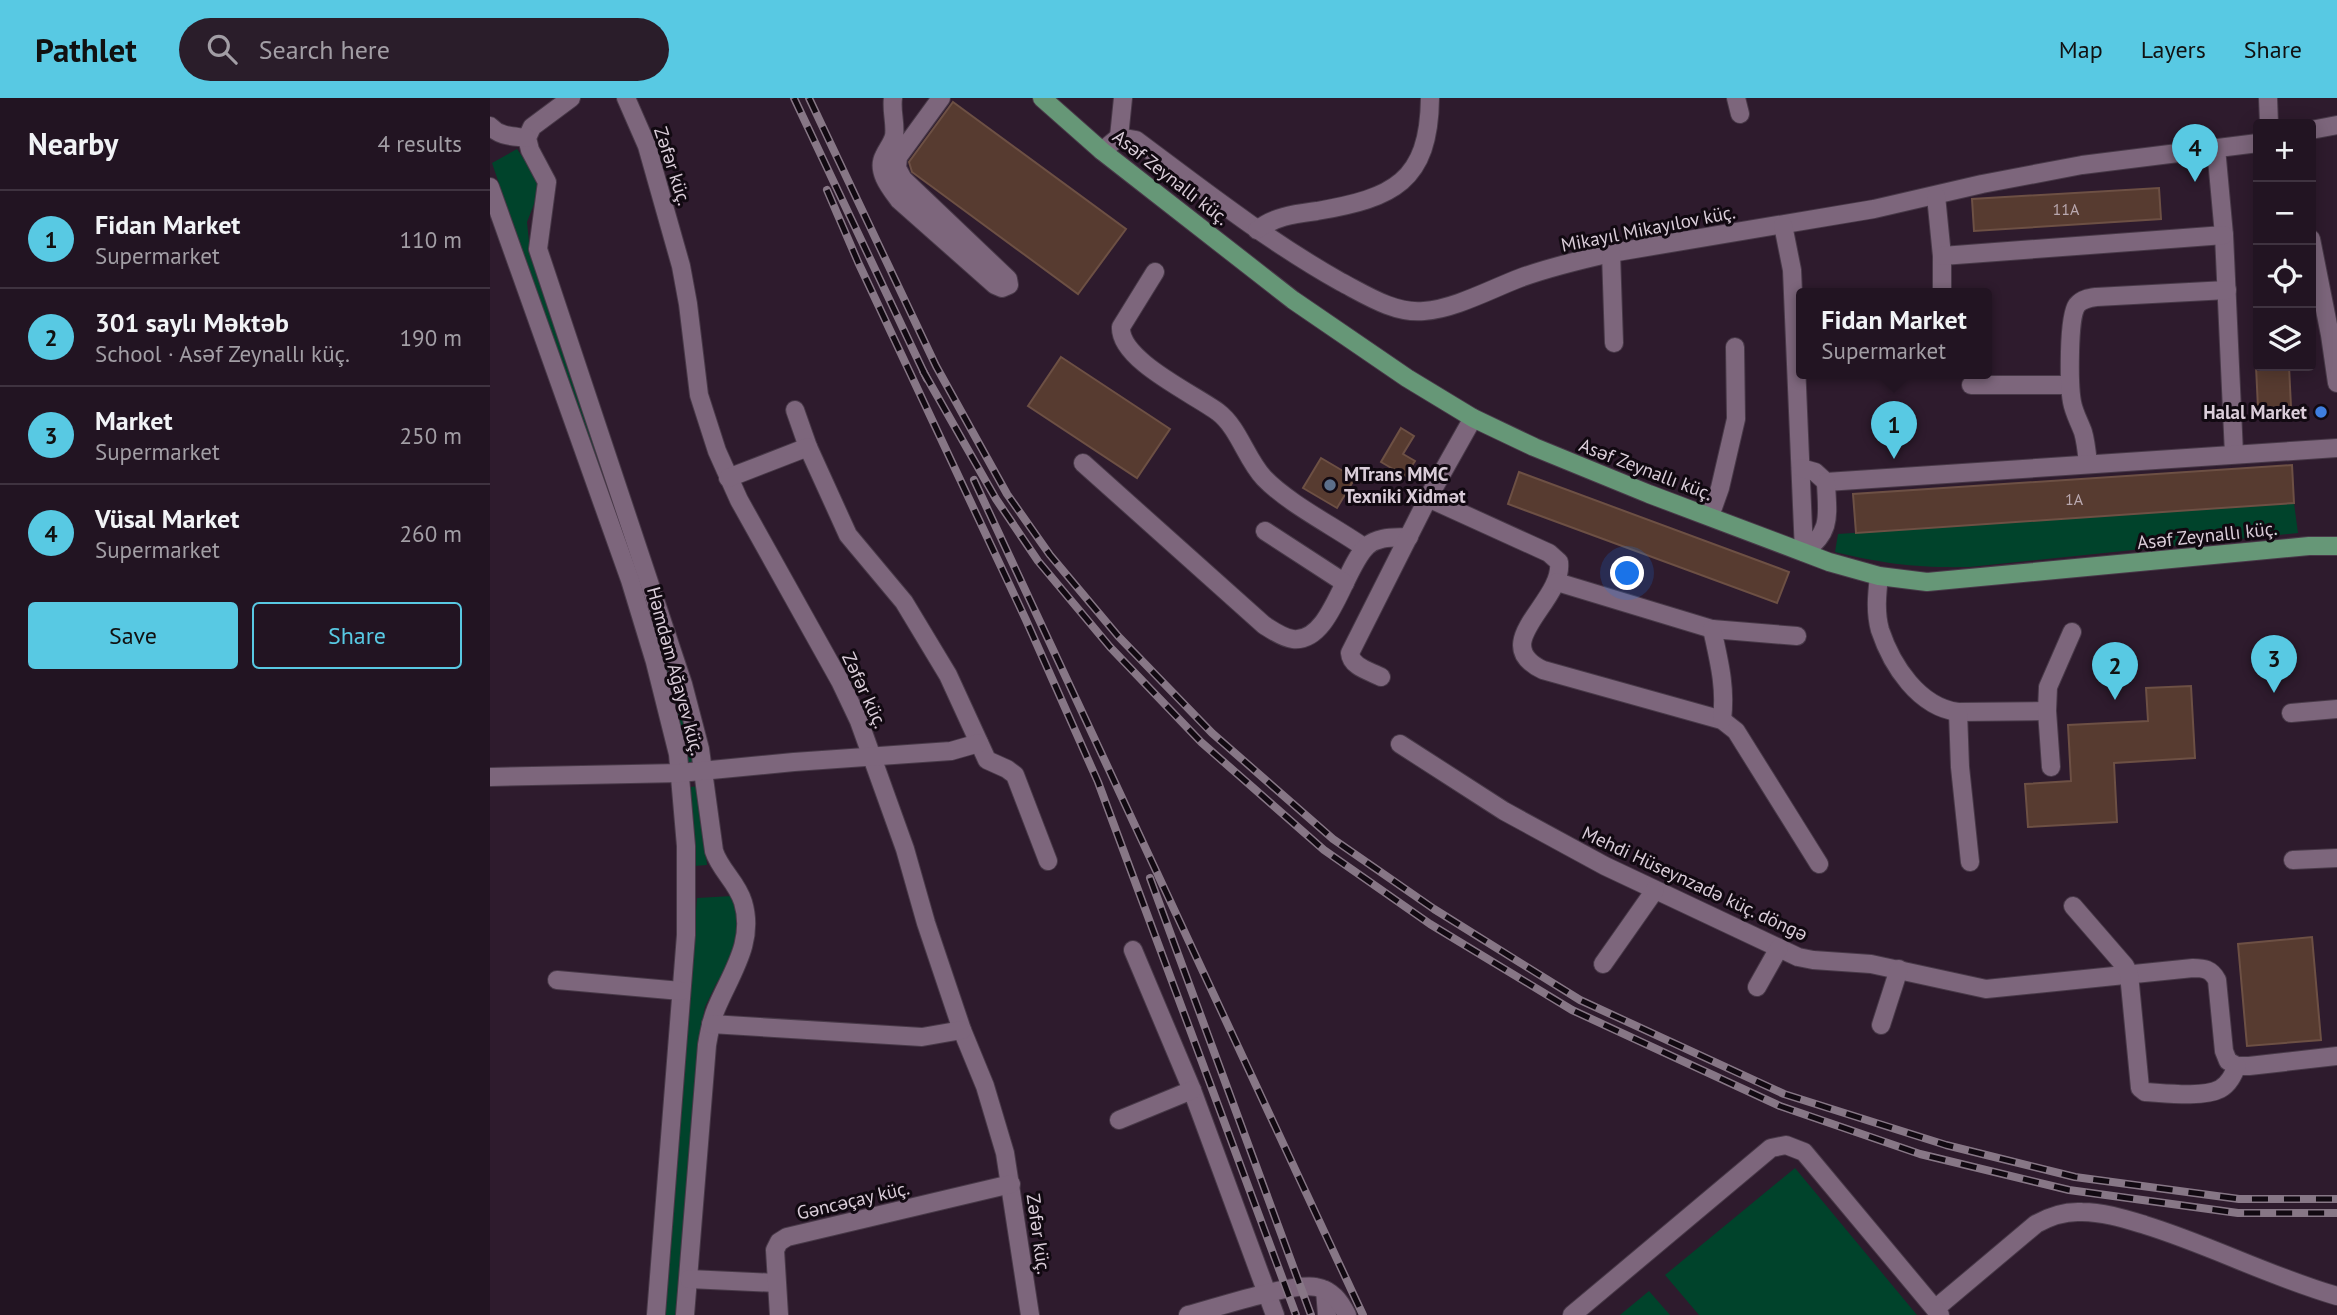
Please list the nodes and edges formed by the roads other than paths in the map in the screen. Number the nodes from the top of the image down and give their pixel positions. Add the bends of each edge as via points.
1 (571, 98) edge
2 (626, 98) edge
3 (893, 98) edge
4 (941, 98) edge
5 (1042, 98) edge
6 (1123, 98) edge
7 (1430, 98) edge
8 (2267, 98) edge
9 (2269, 119) edge
10 (2337, 125) edge
11 (490, 126) edge
12 (2316, 129) edge
13 (1119, 137) junction
14 (527, 138) junction
15 (2253, 144) edge
16 (2216, 148) junction
17 (1102, 151) junction
18 (490, 187) edge
19 (1936, 196) junction
20 (1783, 225) junction
21 (1257, 230) junction
22 (2224, 235) junction
23 (2312, 245) edge
24 (1611, 253) junction
25 (1942, 256) junction
26 (1154, 272) dead end
27 (1942, 288) edge
28 (2227, 290) junction
29 (1614, 343) dead end
30 (1735, 347) dead end
31 (1796, 358) edge
32 (1797, 379) edge
33 (2337, 383) edge
34 (1971, 385) dead end
35 (2070, 385) junction
36 (795, 410) dead end
37 (1473, 418) junction
38 (808, 447) junction
39 (2337, 449) edge
40 (2234, 454) junction
41 (1083, 463) dead end
42 (2088, 464) junction
43 (1801, 468) junction
44 (729, 478) junction
45 (1826, 482) junction
46 (1428, 498) junction
47 (1710, 516) junction
48 (1265, 531) dead end
49 (1409, 537) junction
50 (2337, 546) edge
51 (1365, 548) junction
52 (1804, 552) junction
53 (1879, 576) junction
54 (1556, 582) junction
55 (1345, 583) junction
56 (1712, 629) junction
57 (2072, 632) dead end
58 (1797, 636) dead end
59 (1381, 677) dead end
60 (2337, 709) edge
61 (2047, 711) junction
62 (1958, 712) junction
63 (2291, 713) dead end
64 (1722, 720) junction
65 (979, 743) junction
66 (1400, 744) dead end
67 (872, 756) junction
68 (2051, 767) dead end
69 (704, 771) junction
70 (680, 773) junction
71 (490, 777) edge
72 (2337, 858) edge
73 (2293, 860) dead end
74 (1048, 861) dead end
75 (1970, 862) dead end
76 (1819, 864) dead end
77 (1655, 890) junction
78 (2073, 906) dead end
79 (1779, 948) junction
80 (1133, 950) dead end
81 (1603, 964) dead end
82 (1899, 969) junction
83 (2129, 974) junction
84 (557, 980) dead end
85 (1757, 988) dead end
86 (681, 991) junction
87 (711, 1024) junction
88 (1881, 1026) dead end
89 (962, 1030) junction
90 (2337, 1056) edge
91 (2237, 1066) junction
92 (1192, 1090) junction
93 (1119, 1120) dead end
94 (1010, 1185) junction
95 (689, 1279) junction
96 (776, 1283) junction
97 (1325, 1290) junction
98 (1267, 1294) junction
99 (2337, 1296) edge
100 (1252, 1307) edge
101 (1938, 1312) edge
102 (656, 1315) edge
103 (685, 1315) edge
104 (779, 1315) edge
105 (1030, 1315) edge
106 (1188, 1315) edge
107 (1275, 1315) edge
108 (1327, 1315) edge
109 (1347, 1315) edge
110 (1572, 1315) edge

1 - 14 street via 532,127
2 - 44 street, Zəfər küç. via 647,146 681,266 699,395
3 - 4 street via 894,133 881,168 891,190 1002,288 1009,285 1008,279 902,179 897,167 898,157
5 - 17 main road, Asəf Zeynallı küç.
6 - 13 street
7 - 21 street via 1426,141 1408,178 1352,205 1280,217
8 - 9 street
10 - 12 street
11 - 14 street via 506,136
13 - 17 street
13 - 21 street, Mikayıl Mikayılov küç. via 1136,140
14 - 69 street via 547,182 540,257 677,662
15 - 16 street, Mikayıl Mikayılov küç.
16 - 19 street, Mikayıl Mikayılov küç. via 2082,165
16 - 22 street
17 - 37 main road, Asəf Zeynallı küç. via 1293,300
18 - 70 street, Həmdəm Ağayev küç. via 630,580 675,738
19 - 20 street, Mikayıl Mikayılov küç.
19 - 25 street
20 - 24 street, Mikayıl Mikayılov küç.
20 - 31 street via 1792,270
21 - 24 street, Mikayıl Mikayılov küç. via 1360,292 1411,312 1446,306 1571,261
22 - 25 street
22 - 28 street
23 - 33 street
24 - 29 street
25 - 27 street
26 - 51 street via 1121,327 1125,342 1153,372 1220,414 1263,477
28 - 35 street via 2078,303 2071,326
28 - 40 street
30 - 47 street via 1736,419
32 - 43 street
34 - 35 street
35 - 42 street
36 - 38 street
37 - 46 street
37 - 47 main road, Asəf Zeynallı küç.
38 - 44 street
38 - 65 street via 848,535 904,602 948,675
39 - 40 street
40 - 42 street
41 - 55 street via 1264,625 1280,634 1292,639 1314,632
42 - 45 street
43 - 45 street
43 - 52 street
44 - 67 street, Zəfər küç. via 840,681
45 - 52 street via 1824,534
46 - 49 street
46 - 54 street via 1549,553 1559,562
47 - 52 main road, Asəf Zeynallı küç.
48 - 55 street
49 - 51 street via 1385,538
49 - 59 street via 1350,653 1354,663
50 - 53 main road, Asəf Zeynallı küç. via 2309,545 1955,581
51 - 55 street
52 - 53 main road, Asəf Zeynallı küç.
53 - 62 street via 1880,630 1899,668 1930,702
54 - 56 street
54 - 64 street via 1523,634 1521,646 1530,664
56 - 58 street
56 - 64 street via 1725,697
57 - 61 street via 2048,687
60 - 63 street
61 - 62 street
61 - 68 street
62 - 75 street
64 - 76 street via 1736,731
65 - 67 street via 951,751
65 - 74 street via 987,760 1014,775
66 - 77 street, Mehdi Hüseynzadə küç. döngə via 1504,811
67 - 69 street
67 - 89 street, Zəfər küç.
69 - 70 street
69 - 87 street via 714,851 739,890 746,912 744,947
70 - 71 street
70 - 86 street, Həmdəm Ağayev küç. via 687,887
72 - 73 street
77 - 79 street, Mehdi Hüseynzadə küç. döngə
77 - 81 street
78 - 83 street
79 - 82 street, Mehdi Hüseynzadə küç. döngə via 1813,960
79 - 85 street
80 - 92 street
82 - 83 street, Mehdi Hüseynzadə küç. döngə via 1986,989
82 - 88 street
83 - 91 street, Mehdi Hüseynzadə küç. döngə via 2193,968 2213,972 2224,1051 2228,1061
83 - 91 street via 2140,1088 2145,1092 2208,1093 2230,1081
84 - 86 street
86 - 102 street, Həmdəm Ağayev küç.
87 - 89 street via 922,1037
87 - 95 street
89 - 94 street, Zəfər küç. via 999,1126
90 - 91 street
92 - 93 street
92 - 98 street
94 - 96 street, Gəncəçay küç. via 787,1237 775,1250
94 - 105 street, Zəfər küç.
95 - 96 street
95 - 103 street
96 - 104 street, Gəncəçay küç.
97 - 98 street via 1315,1286
97 - 108 street
97 - 109 street via 1335,1295
98 - 100 street
98 - 107 street
99 - 101 street via 2178,1235 2081,1212 2036,1224
100 - 106 street
101 - 110 street via 1804,1152 1786,1145 1771,1148

